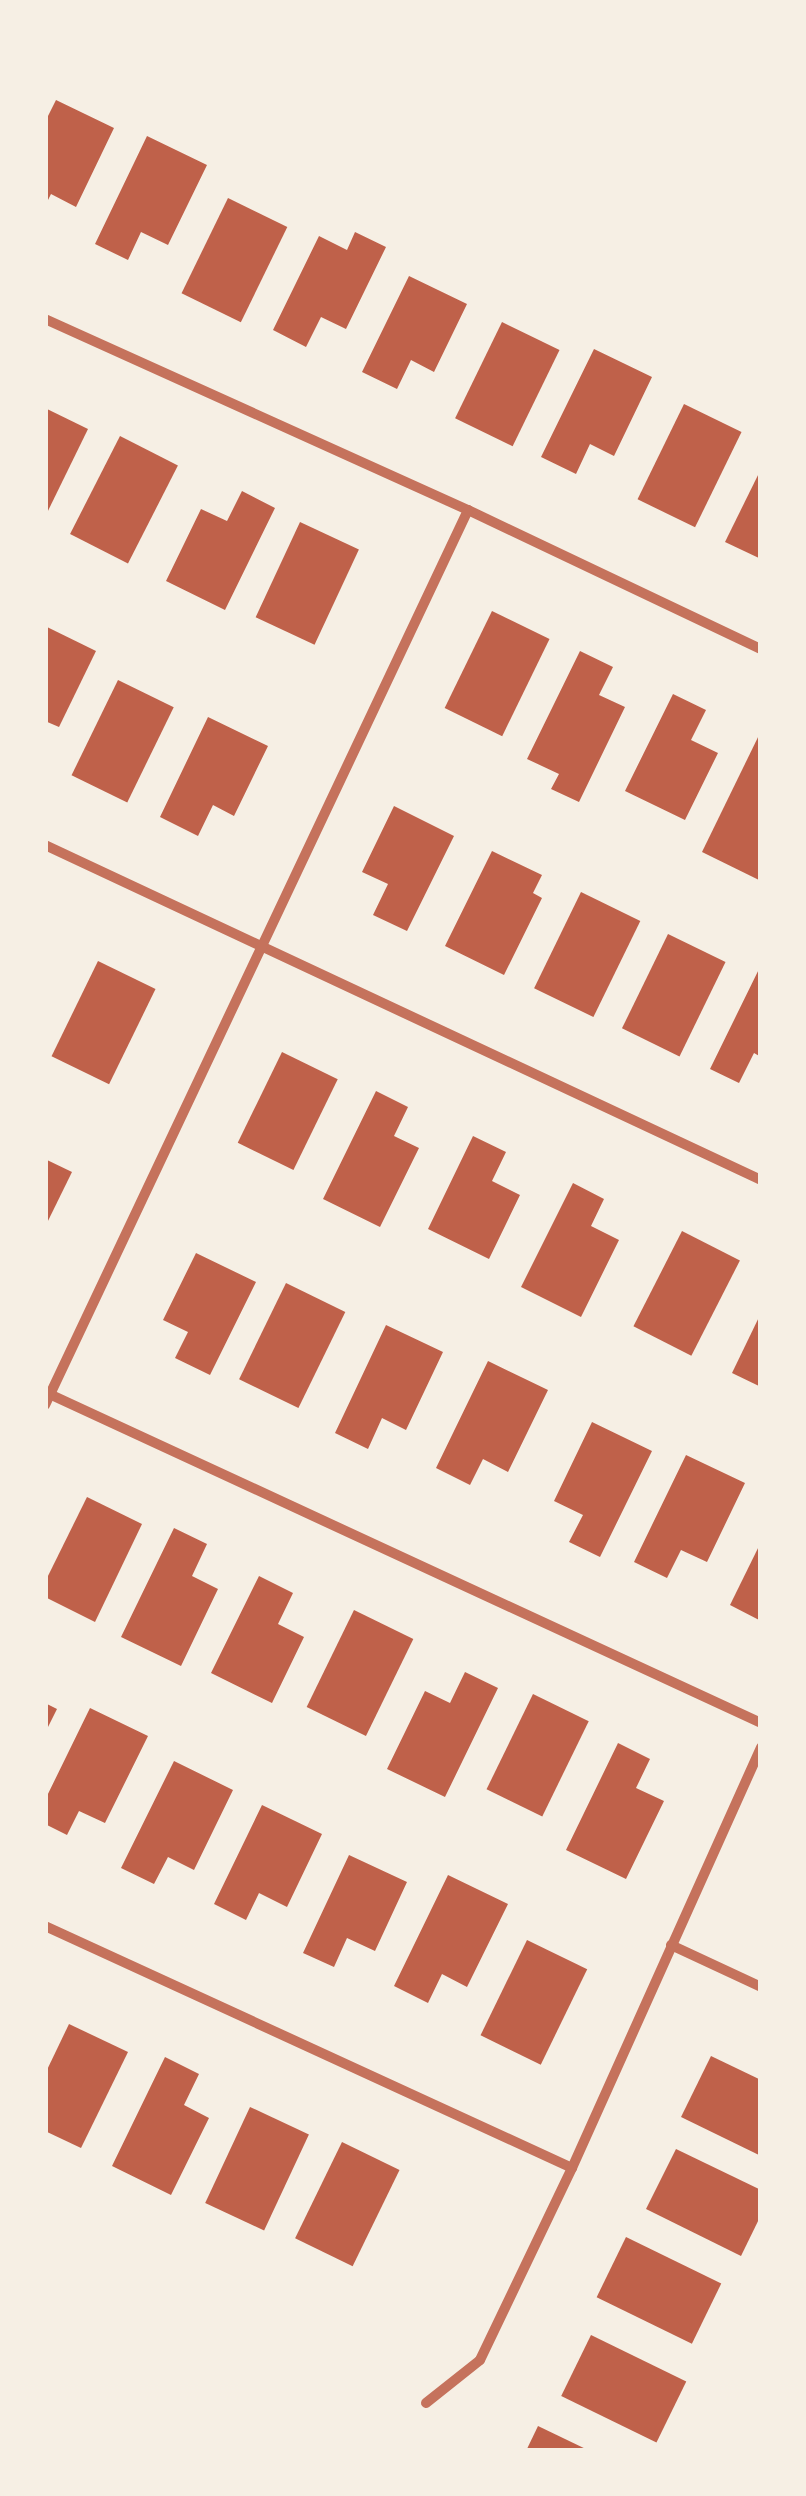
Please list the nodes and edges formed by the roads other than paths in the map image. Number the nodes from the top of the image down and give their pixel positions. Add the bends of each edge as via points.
1 (45, 320) edge
2 (468, 510) junction
3 (761, 649) edge
4 (45, 844) edge
5 (262, 946) junction
6 (761, 1180) edge
7 (47, 1397) edge
8 (761, 1723) edge
9 (761, 1747) edge
10 (45, 1926) edge
11 (670, 1945) junction
12 (761, 1988) edge
13 (572, 2168) junction
14 (426, 2403) dead end

1 - 2 street
2 - 3 street
2 - 5 street
4 - 5 street
5 - 6 street
5 - 7 street
7 - 8 street
9 - 11 street
10 - 13 street
11 - 12 street
11 - 13 street
13 - 14 street via 480,2360

